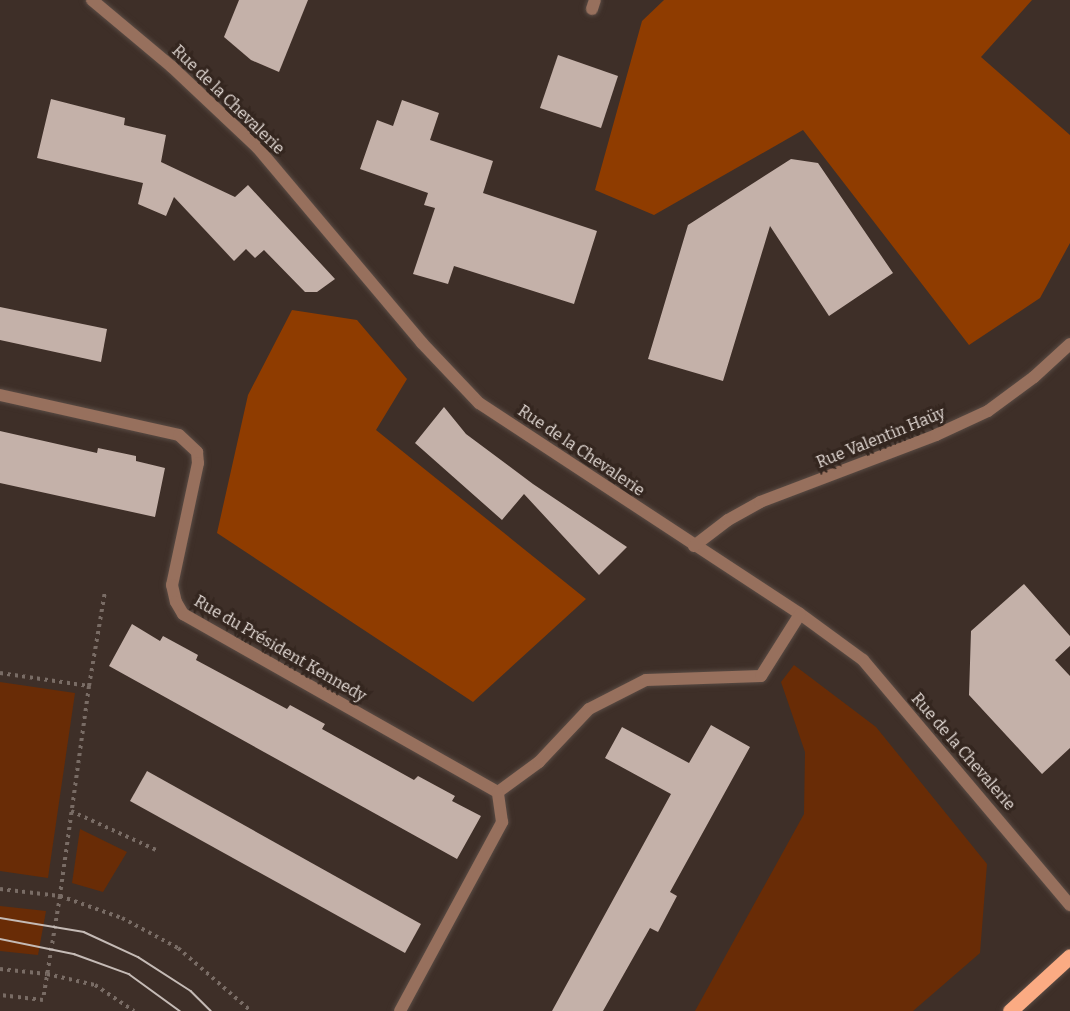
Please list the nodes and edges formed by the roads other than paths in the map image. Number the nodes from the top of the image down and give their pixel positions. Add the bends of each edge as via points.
1 (92, 0) edge
2 (1070, 344) edge
3 (0, 395) edge
4 (694, 546) junction
5 (800, 614) junction
6 (498, 792) junction
7 (1070, 905) edge
8 (1070, 956) edge
9 (400, 1011) edge
10 (1010, 1011) edge

1 - 4 street, Rue de la Chevalerie via 172,67 257,147 422,343 479,403
2 - 4 street, Rue Valentin Haüy via 988,411 936,435 760,502
3 - 6 street, Rue du Président Kennedy via 179,435 196,452 198,463 172,585 183,614
4 - 5 street, Rue de la Chevalerie
5 - 6 street via 761,676 646,680 589,709 540,762
5 - 7 street, Rue de la Chevalerie via 863,660
6 - 9 street via 502,822
8 - 10 main road

